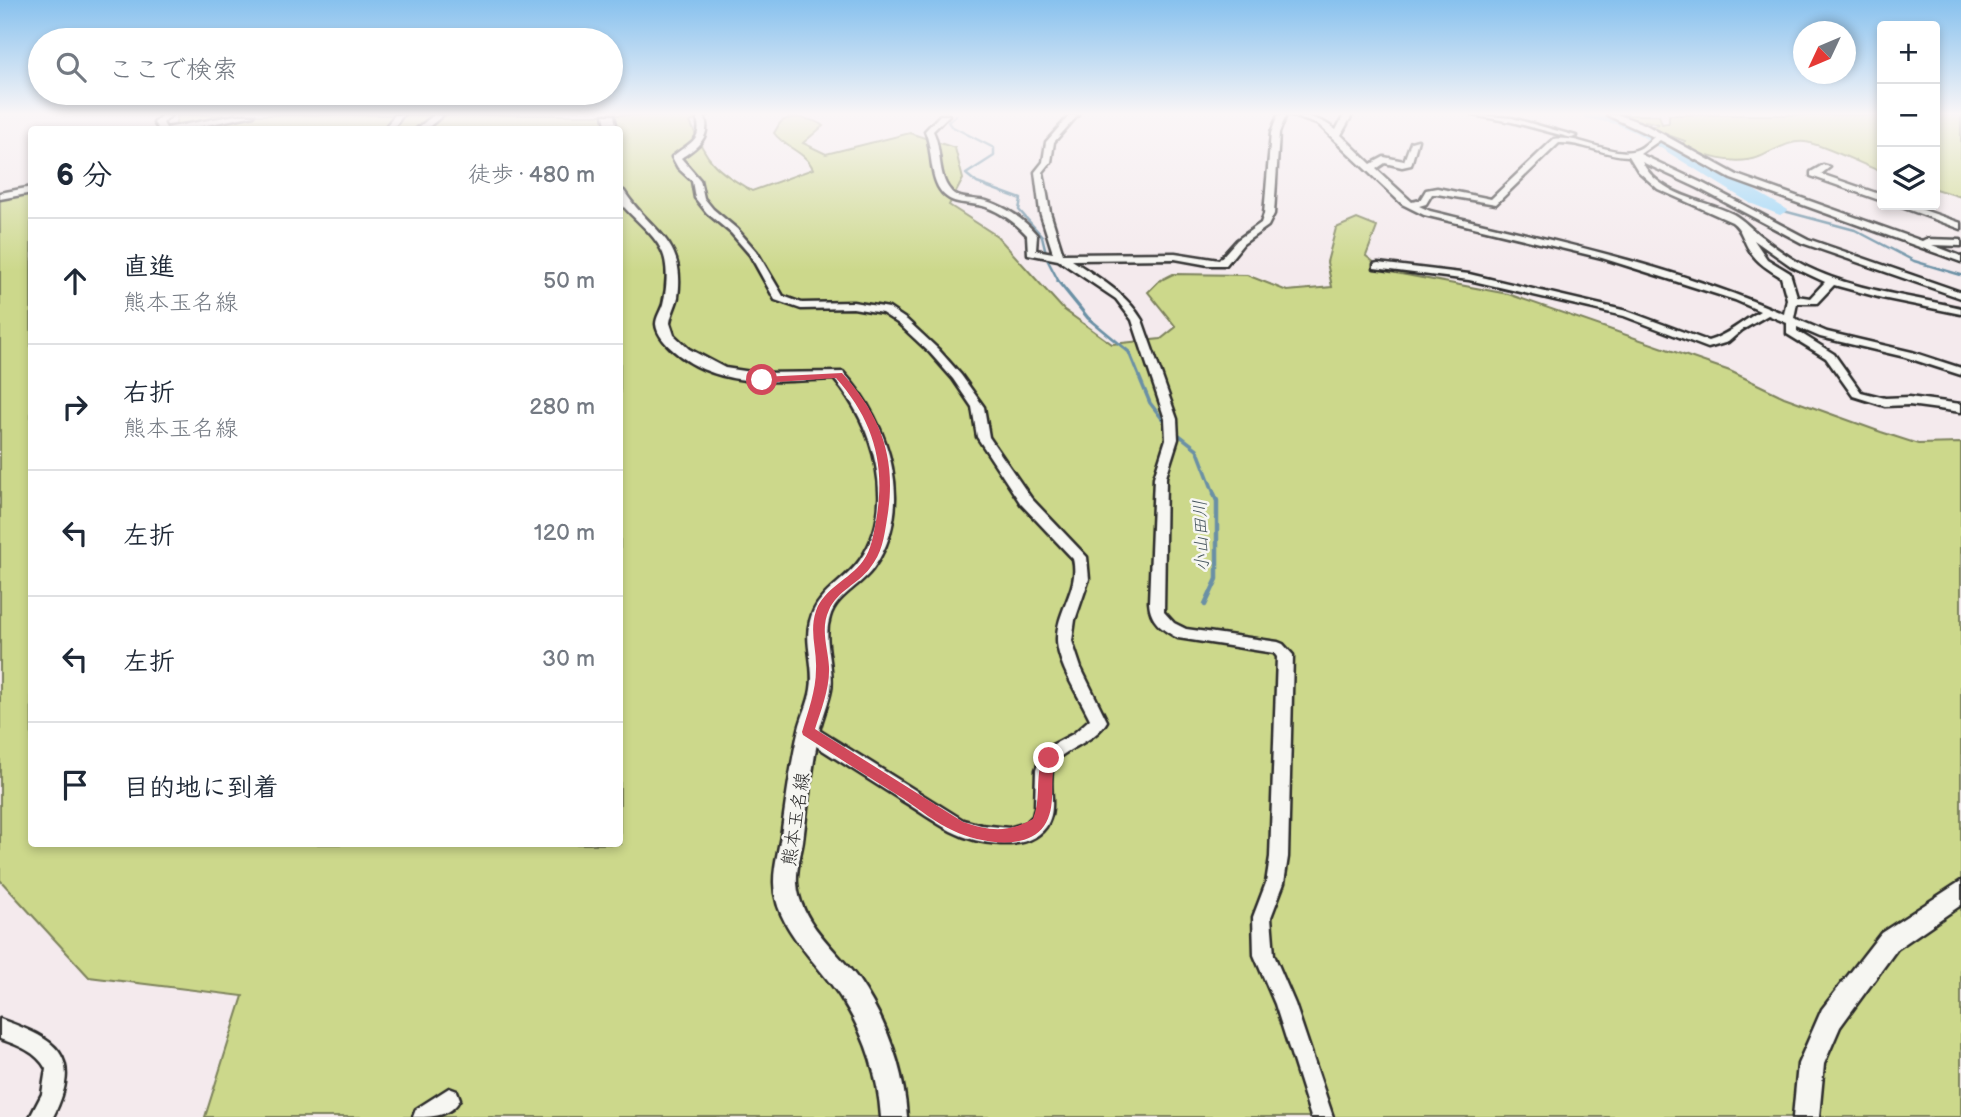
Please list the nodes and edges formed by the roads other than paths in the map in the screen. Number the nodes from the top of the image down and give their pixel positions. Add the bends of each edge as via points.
1 (684, 167) edge
2 (940, 167) edge
3 (1043, 167) edge
4 (1272, 167) edge
5 (1530, 167) edge
6 (1639, 167) edge
7 (1658, 167) edge
8 (1715, 167) edge
9 (1826, 167) dead end
10 (1371, 168) edge
11 (28, 191) edge
12 (0, 196) edge
13 (1877, 196) edge
14 (623, 199) edge
15 (1410, 205) junction
16 (1915, 210) edge
17 (1961, 226) edge
18 (1744, 227) junction
19 (1911, 242) junction
20 (1961, 243) edge
21 (1806, 255) junction
22 (1056, 258) junction
23 (1961, 259) edge
24 (1378, 266) dead end
25 (1833, 279) junction
26 (1961, 295) edge
27 (1792, 299) junction
28 (1769, 310) junction
29 (1961, 311) edge
30 (1790, 321) junction
31 (1961, 372) edge
32 (1961, 408) edge
33 (808, 732) junction
34 (1961, 892) edge
35 (0, 1029) edge
36 (449, 1099) dead end
37 (41, 1117) edge
38 (424, 1117) edge
39 (894, 1117) edge
40 (1322, 1117) edge
41 (1806, 1117) edge

1 - 33 street via 696,180 706,206 754,254 779,298 801,306 871,307 903,322 957,377 978,407 984,437 1035,513 1083,566 1083,585 1065,624 1063,644 1099,721 1049,758 1044,810 1038,823 1004,837 958,826
2 - 22 street via 944,189 957,199 988,205 1016,218 1032,235 1031,252
3 - 22 street via 1039,172 1045,216
4 - 22 street via 1265,224 1222,263 1169,256
5 - 15 street via 1493,202 1437,191
6 - 18 street via 1652,182
7 - 21 street via 1701,186
8 - 19 street
9 - 13 street via 1814,174
10 - 15 street
11 - 12 street
14 - 33 main road, 熊本玉名線 via 668,250 670,304 663,321 665,334 674,344 711,370 733,377 762,380 838,375 860,398 876,433 886,470 877,548 823,608 818,624 823,667
15 - 28 street via 1605,256
16 - 17 street
18 - 21 street
18 - 27 street via 1761,262 1786,275
19 - 20 street
19 - 23 street
21 - 25 street
21 - 26 street
22 - 40 street via 1129,307 1171,419 1172,439 1160,477 1157,613 1183,634 1279,648 1284,655 1279,857 1262,916 1264,955
24 - 28 street via 1469,277 1614,311 1708,345 1724,340
25 - 27 street via 1814,301
25 - 29 street
27 - 30 street
28 - 30 street
30 - 31 street via 1824,335 1908,354
30 - 32 street via 1791,332 1830,356 1857,394 1885,402
33 - 39 main road, 熊本玉名線 via 785,882 789,906 801,929 850,989 870,1025 886,1069
34 - 41 main road via 1889,941 1831,1018 1811,1064
35 - 37 street via 35,1041 52,1055 57,1077
36 - 38 street

